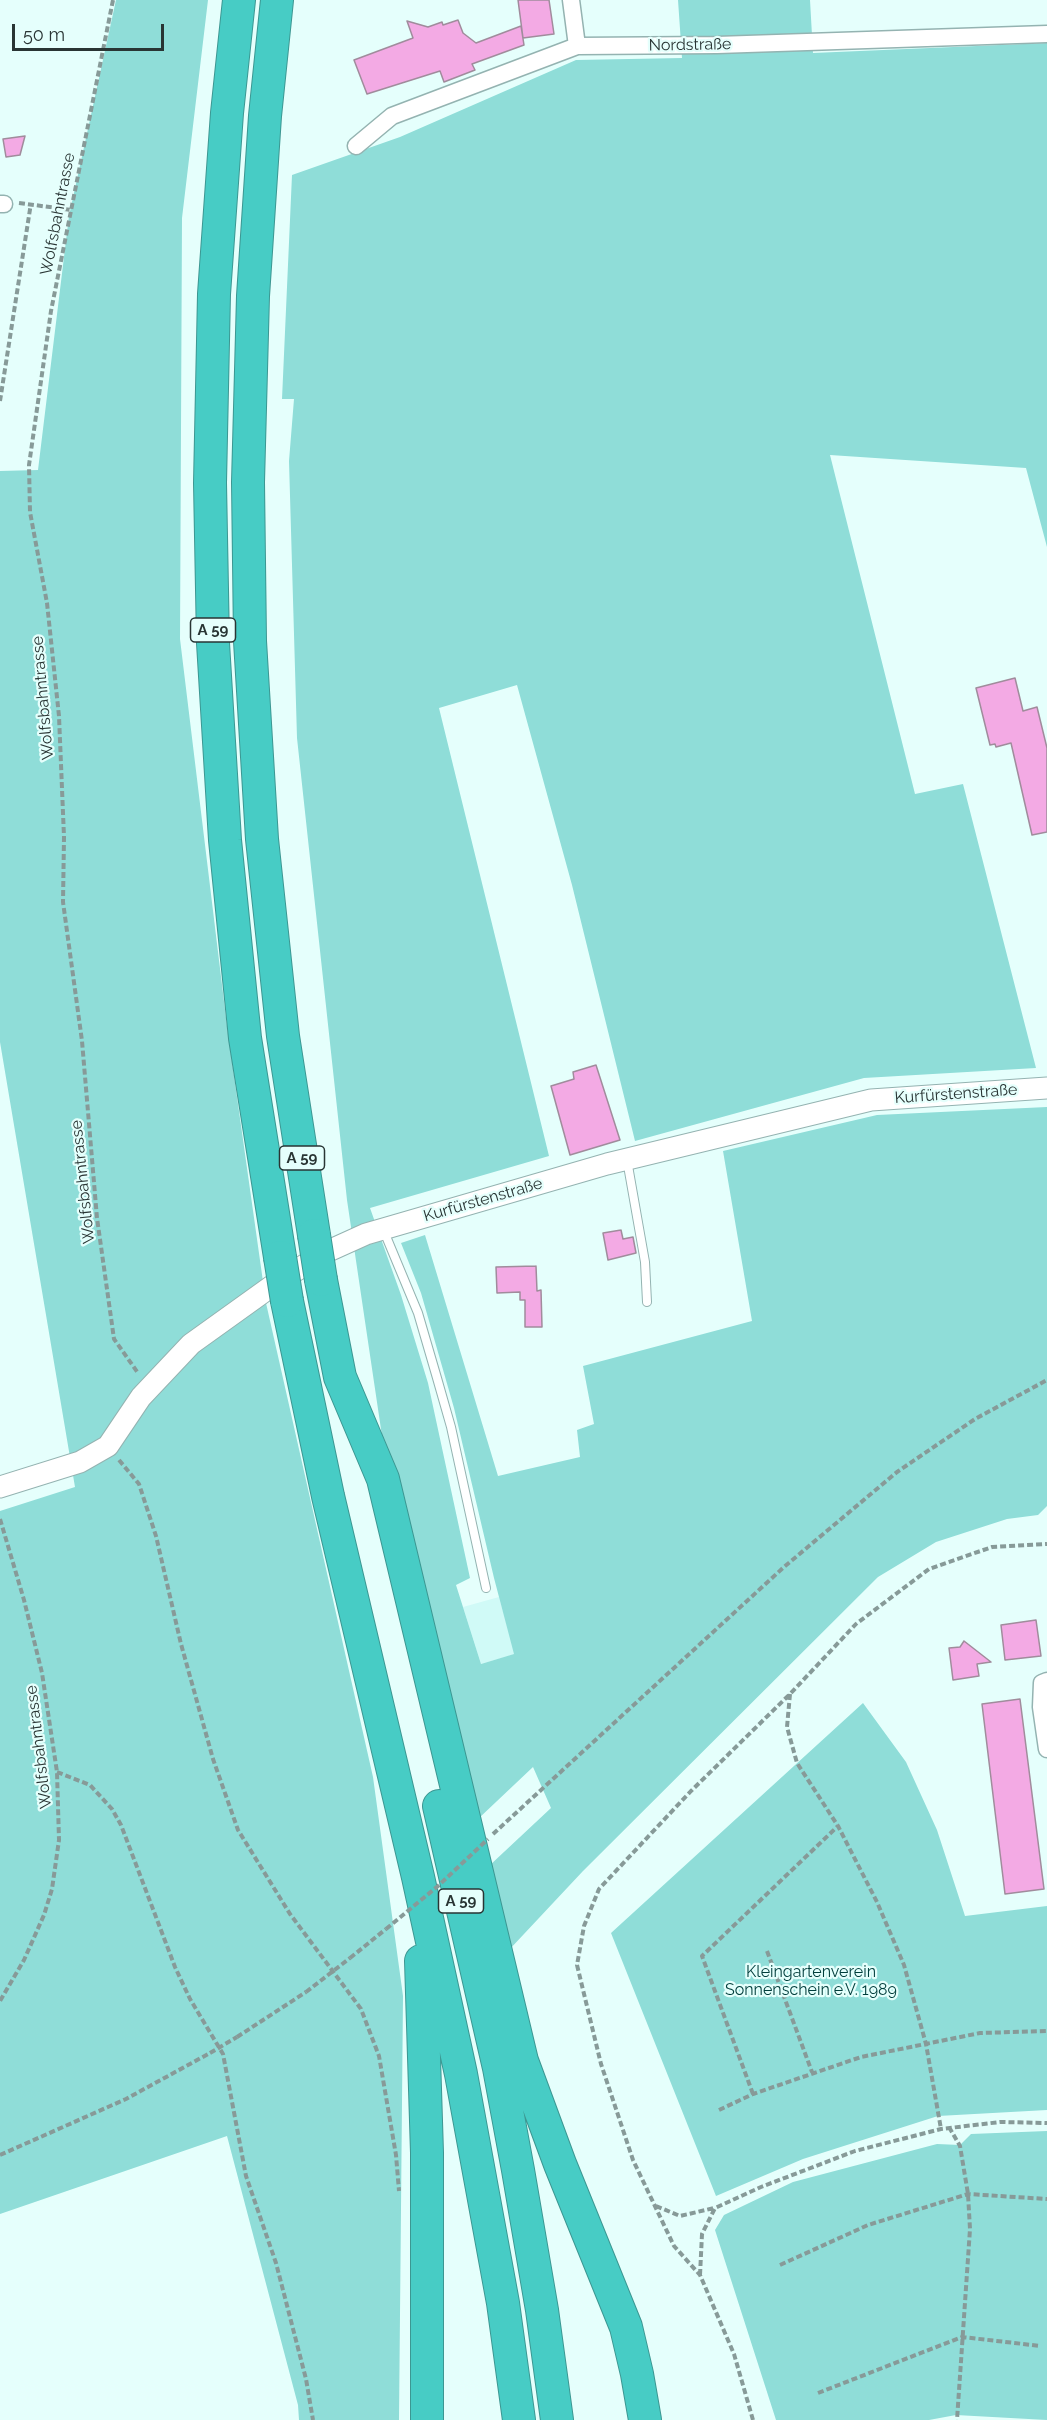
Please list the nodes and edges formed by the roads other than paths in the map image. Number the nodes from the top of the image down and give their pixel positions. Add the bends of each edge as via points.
1 (239, 0) edge
2 (277, 0) edge
3 (571, 0) edge
4 (1047, 34) edge
5 (577, 46) junction
6 (356, 146) dead end
7 (1047, 1088) edge
8 (627, 1159) junction
9 (382, 1229) junction
10 (647, 1302) dead end
11 (344, 1387) junction
12 (0, 1487) edge
13 (486, 1588) dead end
14 (1047, 1681) edge
15 (1047, 1749) edge
16 (418, 1877) junction
17 (427, 2420) edge
18 (519, 2420) edge
19 (557, 2420) edge
20 (645, 2420) edge

1 - 16 highway, A 59, bridge via 214,294 210,483 213,643 225,840 245,1038 287,1301 328,1496
2 - 11 highway, A 59, bridge via 253,296 248,482 250,641 262,839 283,1036 321,1280
3 - 5 street
4 - 5 street, Nordstraße
5 - 6 street, Nordstraße via 392,116
7 - 8 street, Kurfürstenstraße via 871,1100
8 - 9 street, Kurfürstenstraße
8 - 10 lane via 645,1262
9 - 12 street, Kurfürstenstraße via 324,1253 191,1344 141,1397 108,1446 80,1462
9 - 13 lane via 418,1313 440,1388
11 - 19 highway, A 59 via 499,2068 542,2310
11 - 20 highway via 383,1479 522,2061 626,2327
14 - 15 street via 1042,1683 1041,1707
16 - 17 highway via 427,2153
16 - 18 highway, A 59 via 481,2178

